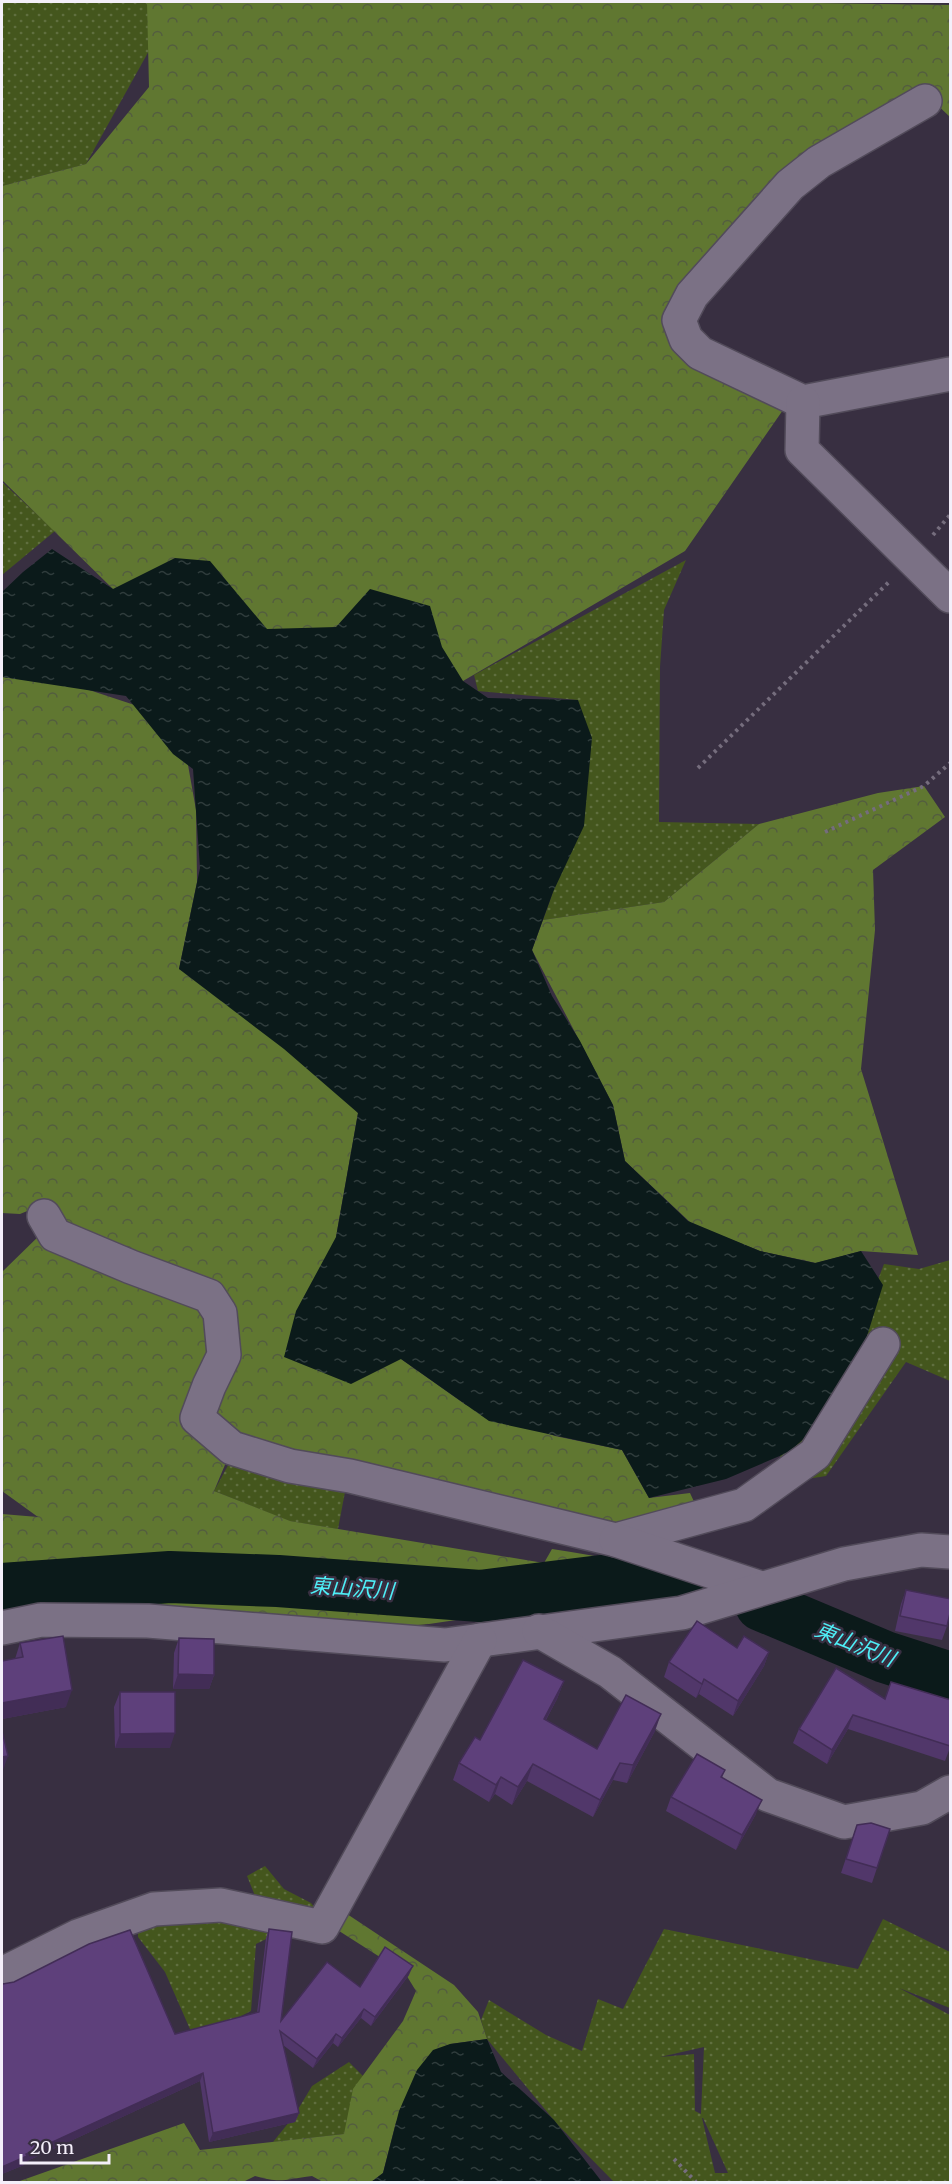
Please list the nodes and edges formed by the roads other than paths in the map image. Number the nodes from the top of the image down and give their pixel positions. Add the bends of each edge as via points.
1 (925, 101) dead end
2 (951, 374) edge
3 (803, 402) junction
4 (951, 596) edge
5 (44, 1216) dead end
6 (883, 1344) dead end
7 (615, 1540) junction
8 (951, 1552) edge
9 (761, 1588) junction
10 (2, 1628) edge
11 (539, 1631) junction
12 (480, 1640) junction
13 (951, 1792) edge
14 (2, 1974) edge

1 - 3 street via 819,162 790,185 692,295 679,320 686,339 700,353
2 - 3 street
3 - 4 street via 802,450
5 - 7 street via 55,1235 209,1296 220,1313 224,1355 197,1418 232,1448 290,1466 350,1476
6 - 7 street via 815,1454 744,1505
7 - 9 street
8 - 9 street via 921,1550 844,1564
9 - 11 street via 682,1613
10 - 12 street via 41,1620 148,1621 445,1645
11 - 12 street
11 - 13 street via 610,1672 768,1794 843,1822 922,1808
12 - 14 street via 322,1927 221,1905 154,1909 78,1936

